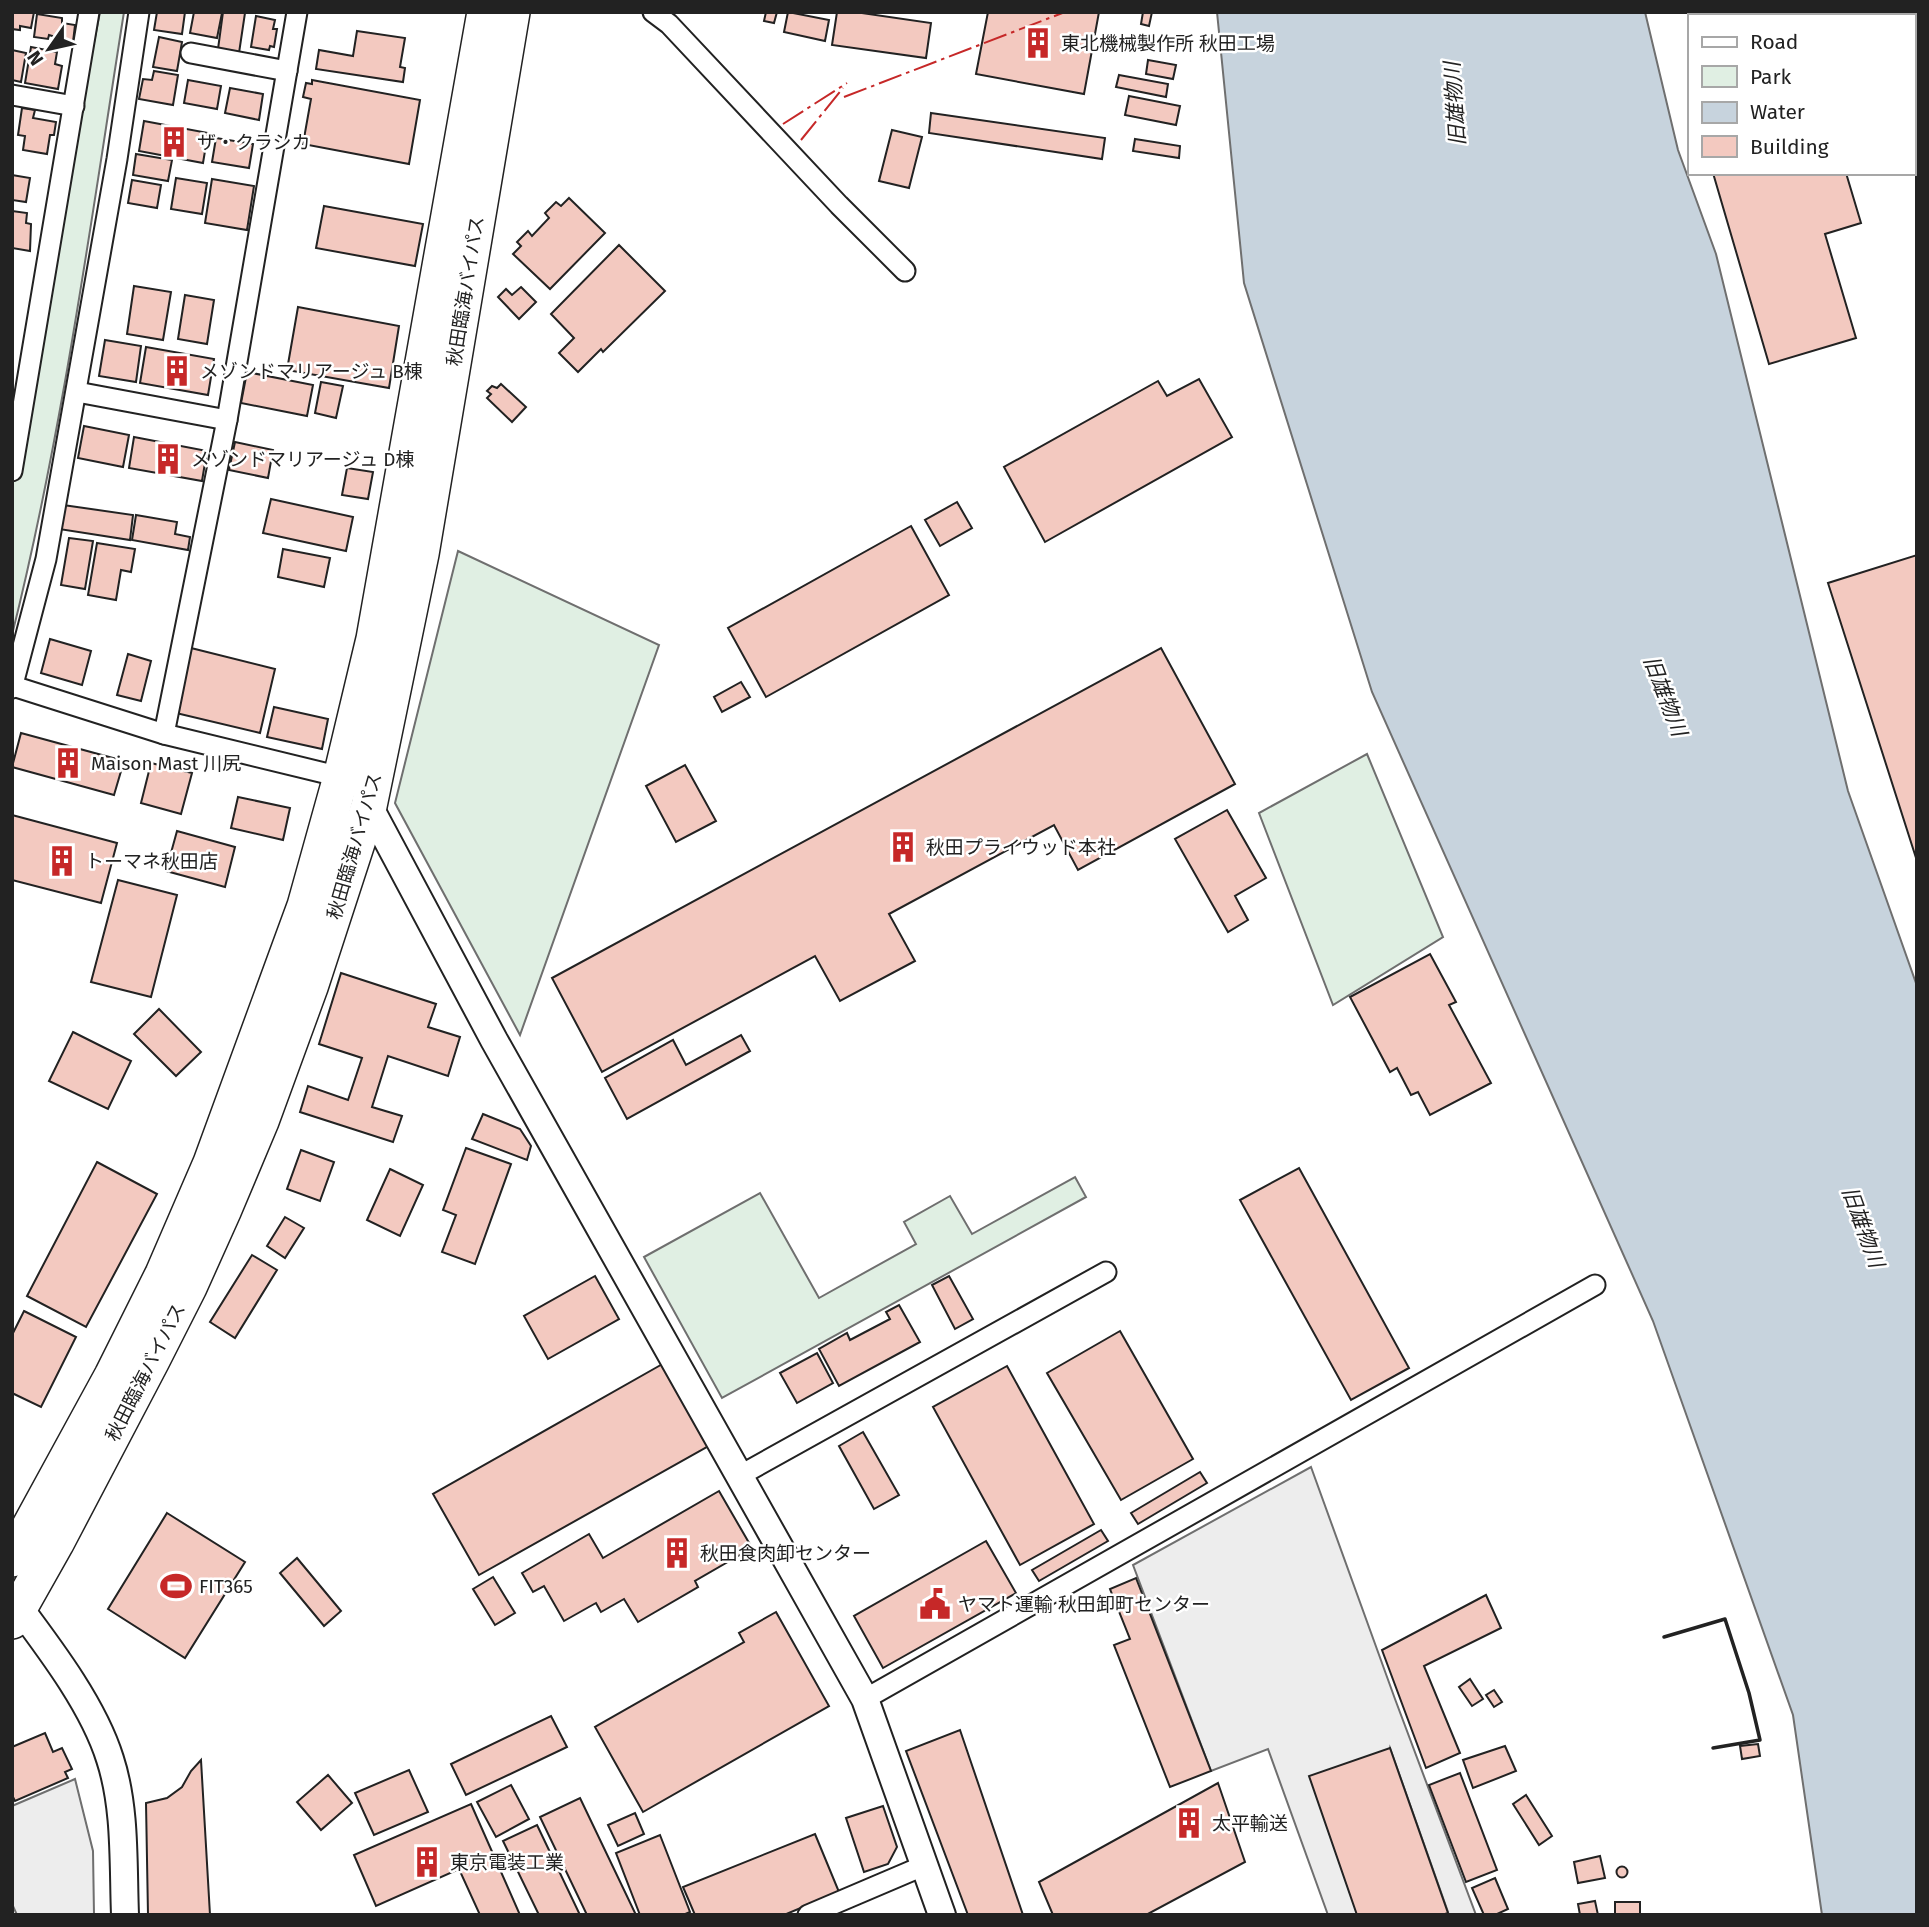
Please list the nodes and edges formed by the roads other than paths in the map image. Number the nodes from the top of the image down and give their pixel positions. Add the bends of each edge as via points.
1 (89, 12) edge
2 (139, 12) edge
3 (297, 12) edge
4 (485, 12) edge
5 (512, 12) edge
6 (653, 12) edge
7 (191, 53) dead end
8 (286, 71) junction
9 (12, 95) edge
10 (74, 106) junction
11 (905, 271) dead end
12 (20, 383) edge
13 (77, 392) junction
14 (227, 420) junction
15 (12, 471) edge
16 (13, 687) edge
17 (163, 734) junction
18 (341, 777) junction
19 (369, 806) junction
20 (1106, 1272) dead end
21 (1595, 1285) dead end
22 (739, 1476) junction
23 (12, 1559) edge
24 (15, 1609) edge
25 (865, 1699) junction
26 (923, 1866) junction
27 (125, 1915) edge
28 (808, 1915) edge
29 (942, 1915) edge

1 - 10 street
2 - 13 street
3 - 8 street
4 - 18 highway, 秋田臨海バイパス via 374,639
5 - 19 highway, 秋田臨海バイパス via 421,554
6 - 11 street
7 - 8 street
8 - 14 street
9 - 10 street
10 - 12 street
12 - 15 street
13 - 14 street
13 - 16 street via 46,559
14 - 17 street
16 - 17 street
17 - 18 street
18 - 19 street
18 - 23 highway, 秋田臨海バイパス via 305,906 211,1163 112,1376
19 - 22 street via 494,1040
19 - 24 highway, 秋田臨海バイパス via 306,999 224,1209 152,1360
20 - 22 street
21 - 25 street
22 - 25 street
24 - 27 street via 56,1660 97,1726 110,1760 120,1805
25 - 26 street
26 - 28 street
26 - 29 street

